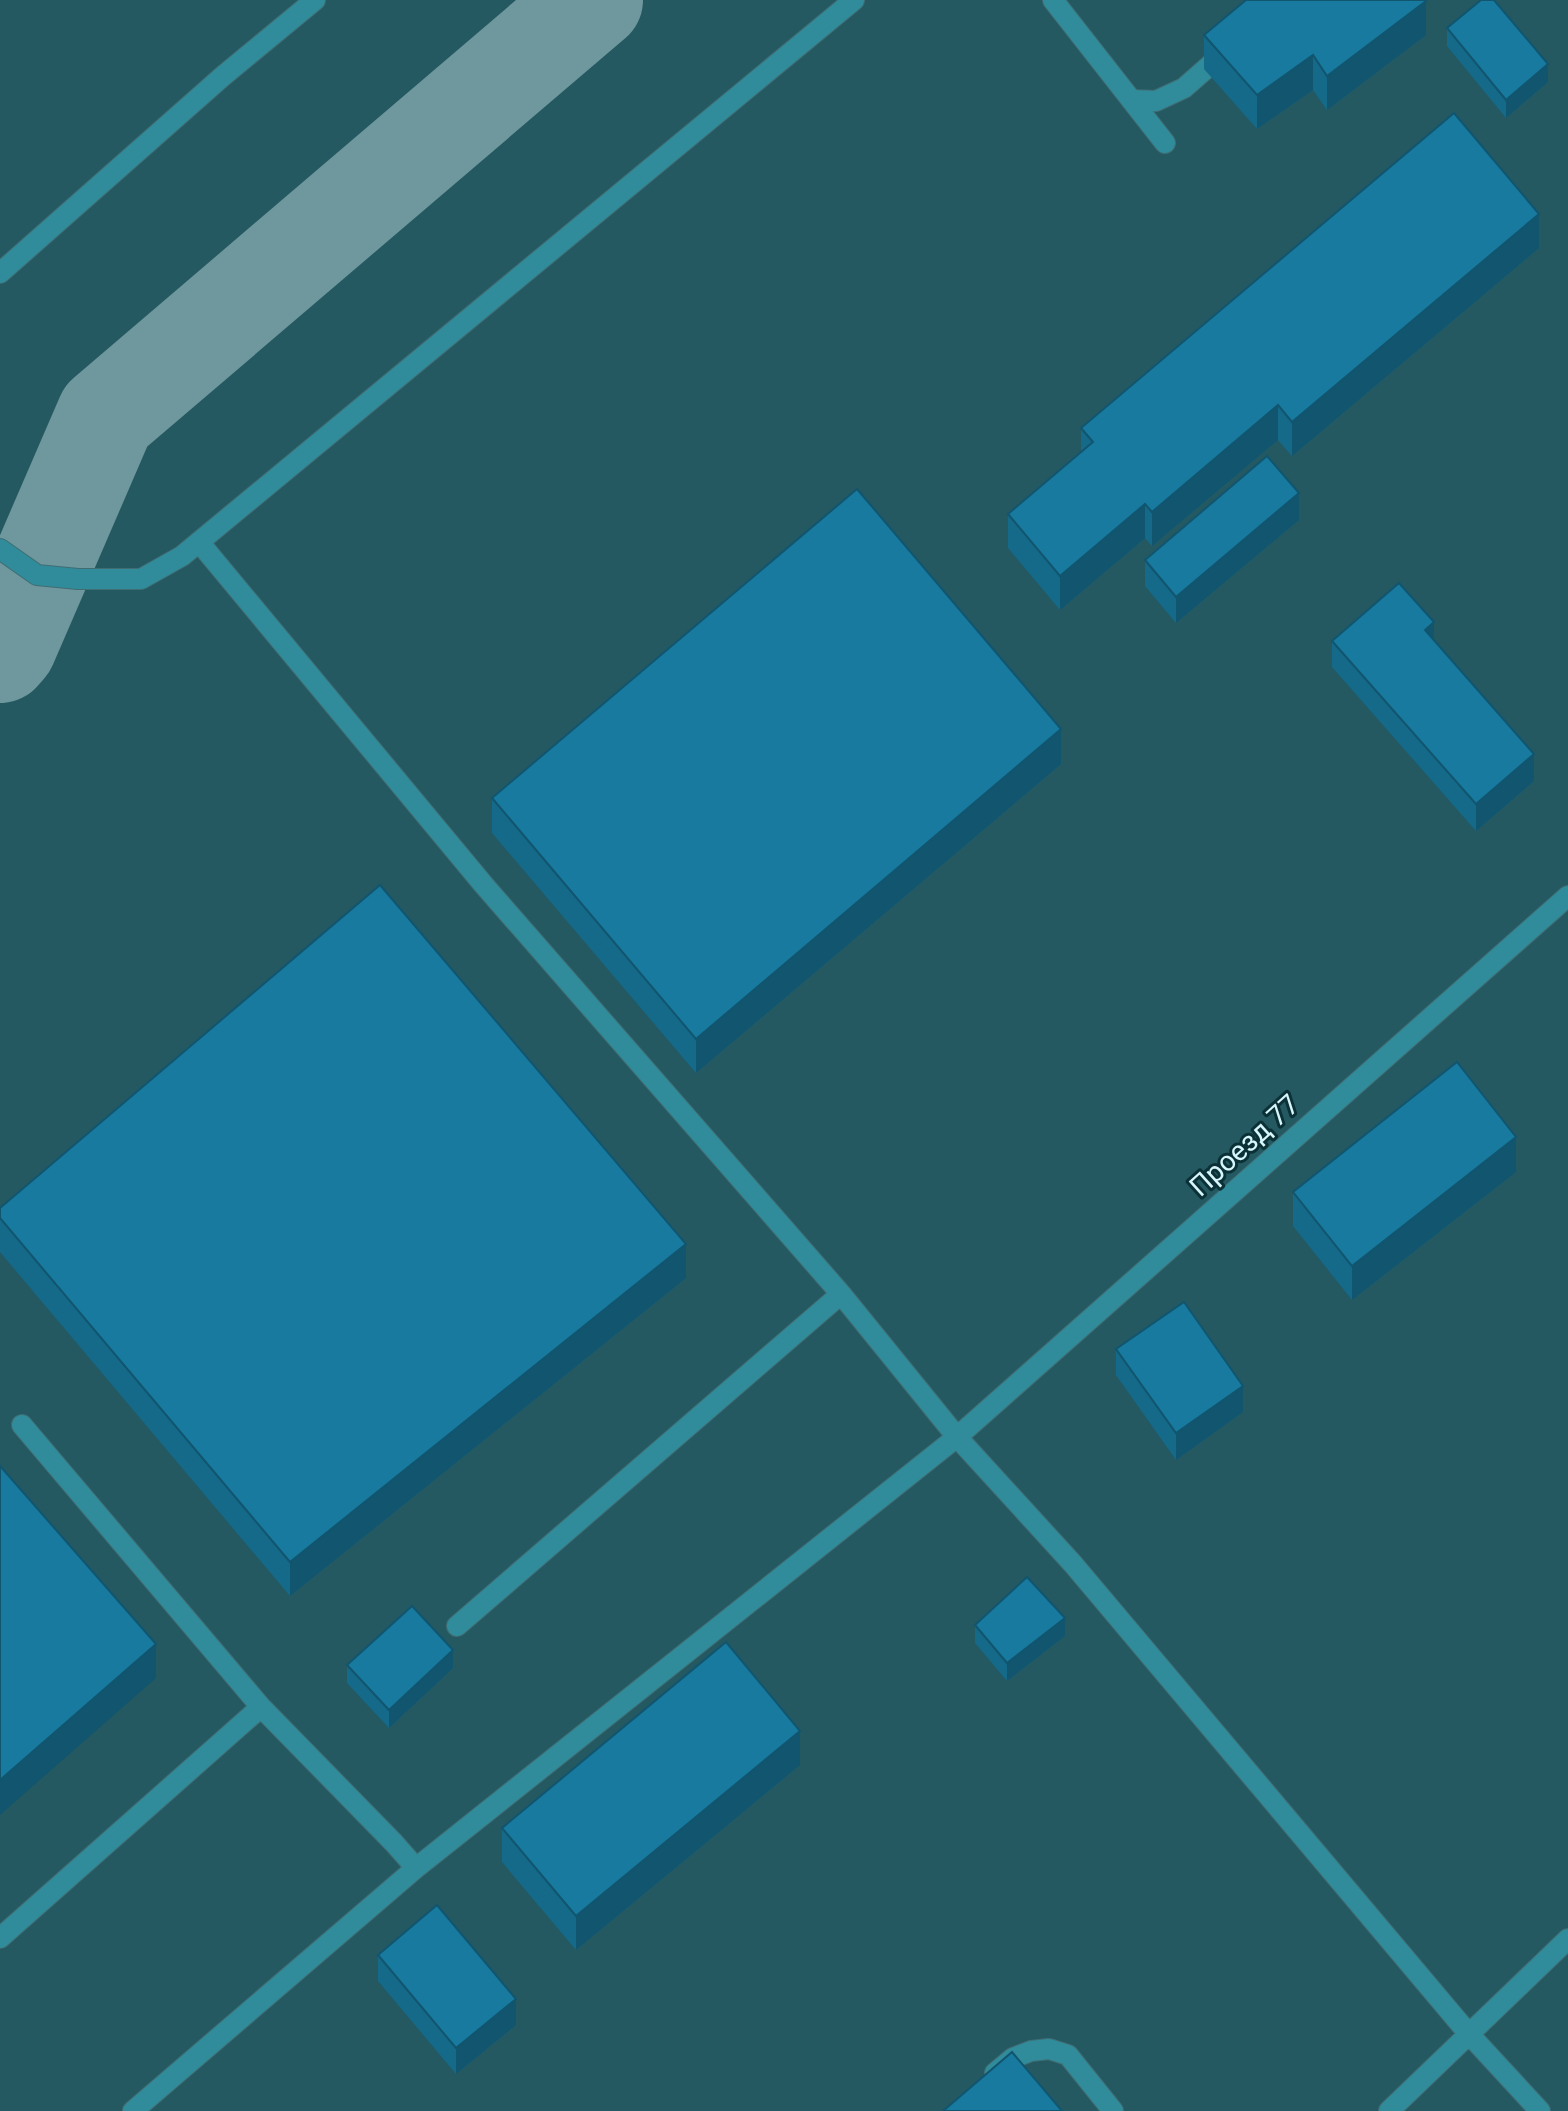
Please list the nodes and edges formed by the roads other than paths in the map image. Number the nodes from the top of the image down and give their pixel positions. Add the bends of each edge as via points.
1 (315, 0) edge
2 (854, 0) edge
3 (1053, 0) edge
4 (1241, 39) edge
5 (1132, 100) junction
6 (1165, 143) dead end
7 (0, 273) edge
8 (199, 542) junction
9 (0, 549) edge
10 (1568, 896) edge
11 (841, 1294) junction
12 (22, 1425) dead end
13 (957, 1437) junction
14 (457, 1626) dead end
15 (261, 1707) junction
16 (416, 1868) junction
17 (0, 1938) edge
18 (1568, 1939) edge
19 (1468, 2033) junction
20 (986, 2080) edge
21 (133, 2111) edge
22 (1113, 2111) edge
23 (1389, 2111) edge
24 (1540, 2111) edge

1 - 7 lane
2 - 8 lane
3 - 5 lane
4 - 5 lane via 1184,88 1156,101
5 - 6 lane
8 - 9 lane via 141,579 37,575
8 - 11 lane via 483,884
10 - 13 lane, Проезд 77
11 - 13 lane
11 - 14 lane
12 - 15 lane
13 - 16 lane, Проезд 77
13 - 19 lane via 1073,1564
15 - 16 lane
15 - 17 lane
16 - 21 lane, Проезд 77
18 - 19 lane
19 - 23 lane
19 - 24 lane
20 - 22 lane via 1013,2058 1049,2049 1068,2055

